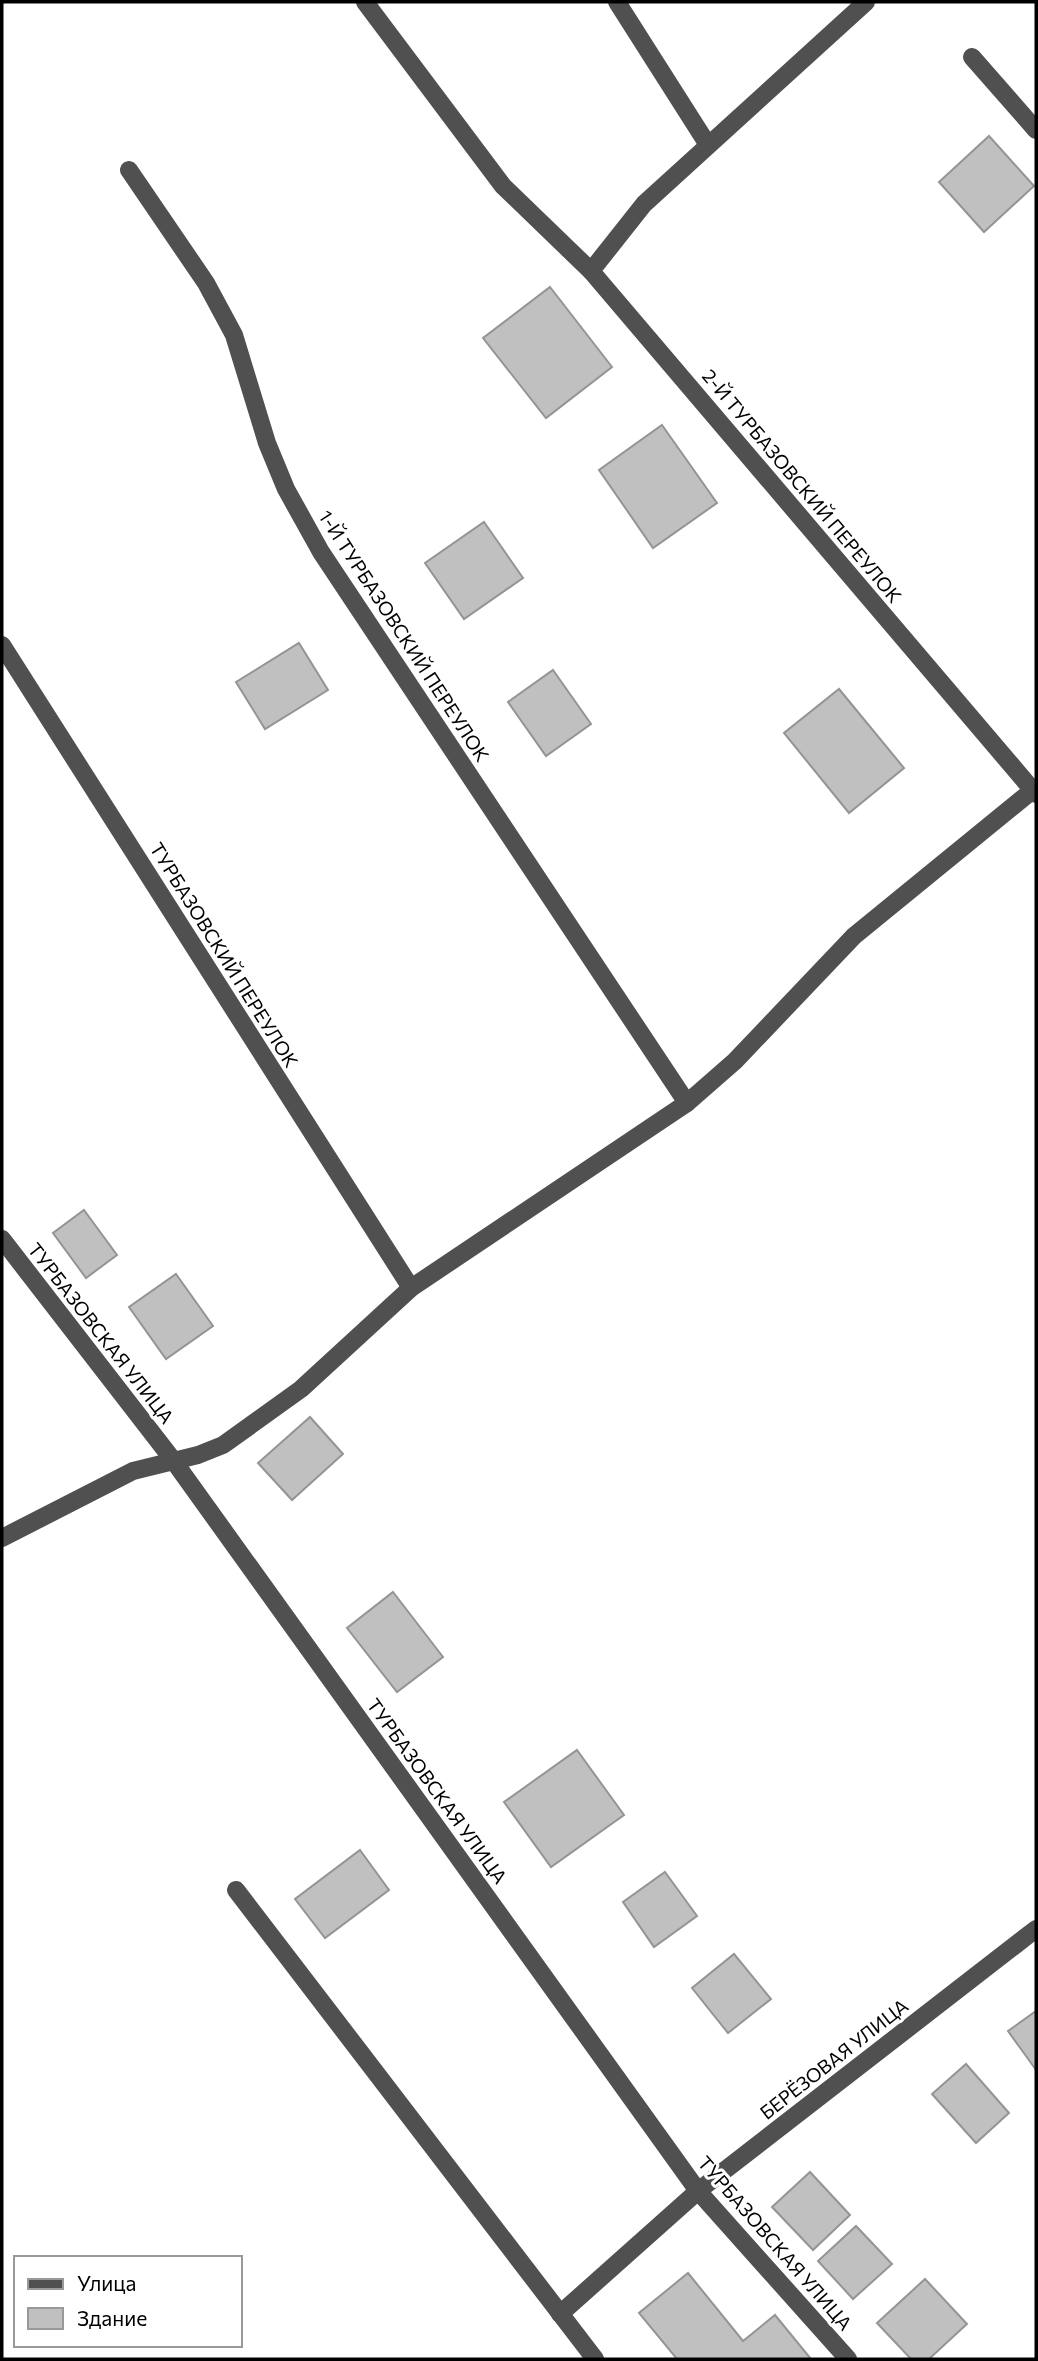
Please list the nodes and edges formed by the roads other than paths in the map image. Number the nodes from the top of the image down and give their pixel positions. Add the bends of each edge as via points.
1 (365, 2) edge
2 (617, 2) edge
3 (866, 2) edge
4 (972, 57) dead end
5 (1036, 130) edge
6 (708, 145) junction
7 (129, 170) dead end
8 (591, 271) junction
9 (2, 645) edge
10 (1035, 792) edge
11 (687, 1103) junction
12 (2, 1239) edge
13 (411, 1288) junction
14 (173, 1460) junction
15 (2, 1538) edge
16 (236, 1890) dead end
17 (1036, 1929) edge
18 (698, 2191) junction
19 (560, 2314) junction
20 (594, 2359) edge
21 (848, 2359) edge

1 - 8 street, 2-Й ТУРБАЗОВСКИЙ ПЕРЕУЛОК via 503,186
2 - 6 street
3 - 6 street
4 - 5 street
6 - 8 street via 644,204
7 - 11 street, 1-Й ТУРБАЗОВСКИЙ ПЕРЕУЛОК via 206,283 234,335 267,443 321,552
8 - 10 street, 2-Й ТУРБАЗОВСКИЙ ПЕРЕУЛОК
9 - 13 street, ТУРБАЗОВСКИЙ ПЕРЕУЛОК
10 - 11 street via 854,936 735,1061
11 - 13 street
12 - 14 street, ТУРБАЗОВСКАЯ УЛИЦА
13 - 14 street via 301,1389 223,1445
14 - 15 street via 133,1471
14 - 18 street, ТУРБАЗОВСКАЯ УЛИЦА
16 - 19 street
17 - 18 street, БЕРЁЗОВАЯ УЛИЦА
18 - 19 street, БЕРЁЗОВАЯ УЛИЦА
18 - 21 street, ТУРБАЗОВСКАЯ УЛИЦА
19 - 20 street

